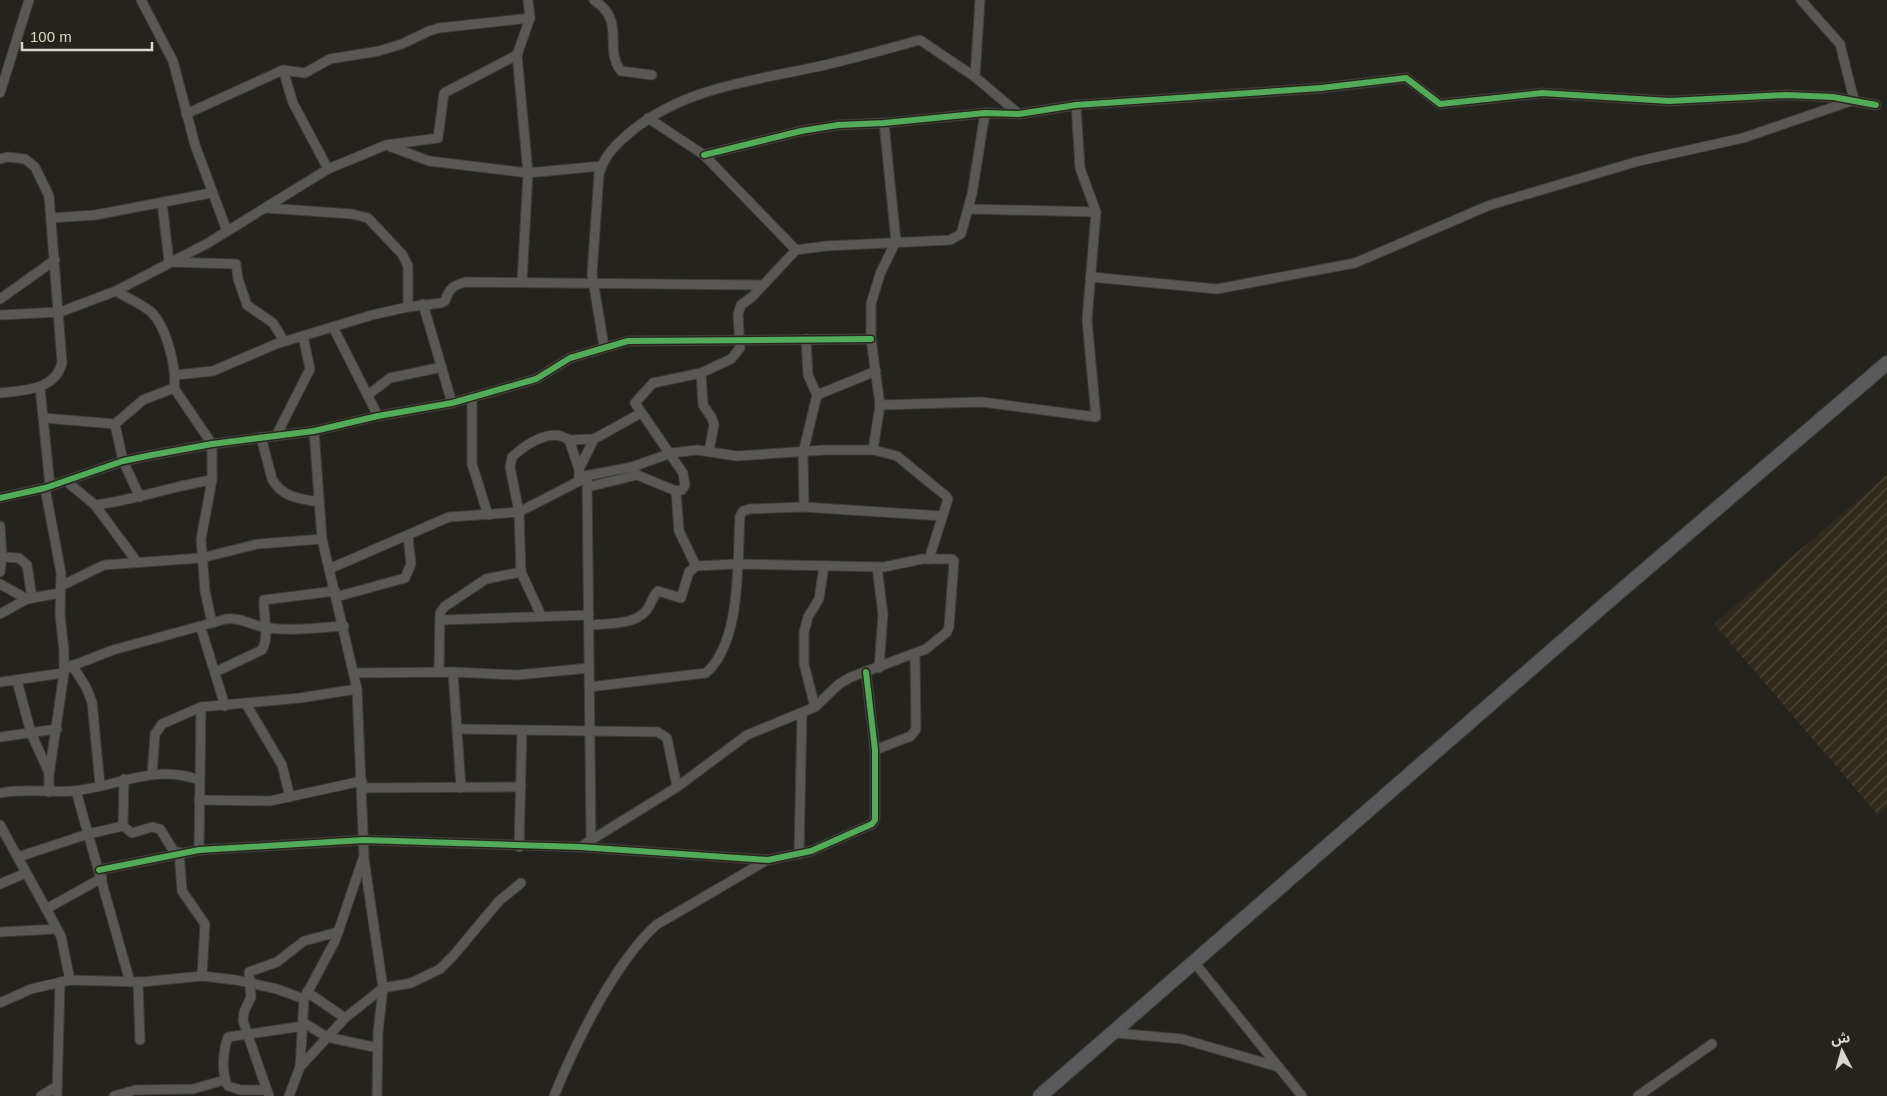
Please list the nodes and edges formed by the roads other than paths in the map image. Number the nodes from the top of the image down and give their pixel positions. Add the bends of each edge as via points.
1 (29, 0) edge
2 (141, 0) edge
3 (528, 0) edge
4 (594, 0) edge
5 (980, 0) edge
6 (1801, 0) edge
7 (530, 18) junction
8 (517, 55) junction
9 (283, 70) junction
10 (652, 75) dead end
11 (975, 76) junction
12 (0, 92) edge
13 (1854, 100) junction
14 (1076, 104) junction
15 (1876, 105) dead end
16 (984, 112) junction
17 (186, 114) junction
18 (1019, 114) junction
19 (648, 118) junction
20 (884, 124) junction
21 (386, 145) junction
22 (704, 154) junction
23 (0, 159) edge
24 (601, 166) junction
25 (328, 169) junction
26 (528, 173) junction
27 (211, 193) junction
28 (162, 202) junction
29 (266, 208) junction
30 (969, 209) junction
31 (1096, 212) junction
32 (51, 218) junction
33 (227, 231) junction
34 (896, 242) junction
35 (796, 250) junction
36 (55, 260) junction
37 (169, 262) junction
38 (1091, 277) junction
39 (522, 282) junction
40 (593, 283) junction
41 (761, 285) junction
42 (116, 291) junction
43 (0, 299) edge
44 (423, 304) junction
45 (408, 307) junction
46 (60, 312) junction
47 (0, 315) edge
48 (333, 327) junction
49 (303, 336) junction
50 (806, 339) junction
51 (871, 339) junction
52 (284, 341) junction
53 (740, 341) junction
54 (604, 347) junction
55 (1887, 363) edge
56 (442, 367) junction
57 (876, 371) junction
58 (701, 372) junction
59 (176, 375) junction
60 (40, 388) junction
61 (174, 388) junction
62 (0, 393) edge
63 (368, 395) junction
64 (817, 395) junction
65 (472, 397) junction
66 (452, 403) junction
67 (880, 405) junction
68 (641, 412) junction
69 (378, 416) junction
70 (44, 418) junction
71 (115, 424) junction
72 (314, 431) junction
73 (276, 436) junction
74 (261, 437) junction
75 (594, 438) junction
76 (569, 440) junction
77 (212, 444) junction
78 (709, 450) junction
79 (873, 450) junction
80 (803, 453) junction
81 (671, 454) junction
82 (123, 461) junction
83 (635, 471) junction
84 (582, 474) junction
85 (212, 480) junction
86 (66, 481) junction
87 (48, 487) junction
88 (588, 487) junction
89 (676, 491) junction
90 (140, 497) junction
91 (0, 498) edge
92 (318, 502) junction
93 (95, 505) junction
94 (804, 507) junction
95 (519, 512) junction
96 (488, 515) junction
97 (942, 516) junction
98 (0, 526) edge
99 (408, 536) junction
100 (322, 539) junction
101 (2, 557) junction
102 (201, 558) junction
103 (929, 559) junction
104 (137, 562) junction
105 (736, 564) junction
106 (696, 566) junction
107 (824, 566) junction
108 (877, 566) junction
109 (329, 569) junction
110 (0, 572) edge
111 (522, 572) junction
112 (0, 584) edge
113 (61, 590) junction
114 (335, 594) junction
115 (30, 599) junction
116 (0, 614) edge
117 (542, 615) junction
118 (440, 620) junction
119 (589, 620) junction
120 (212, 623) junction
121 (344, 626) junction
122 (201, 628) junction
123 (266, 628) junction
124 (915, 654) junction
125 (589, 668) junction
126 (879, 668) junction
127 (67, 669) junction
128 (214, 672) junction
129 (439, 672) junction
130 (453, 672) junction
131 (866, 672) junction
132 (354, 673) junction
133 (17, 681) junction
134 (0, 682) edge
135 (589, 687) junction
136 (357, 689) junction
137 (246, 704) junction
138 (225, 706) junction
139 (201, 707) junction
140 (815, 707) junction
141 (802, 713) junction
142 (57, 729) junction
143 (457, 729) junction
144 (522, 731) junction
145 (590, 731) junction
146 (31, 733) junction
147 (0, 738) edge
148 (875, 750) junction
149 (152, 774) junction
150 (50, 775) junction
151 (200, 775) junction
152 (124, 779) junction
153 (100, 785) junction
154 (362, 785) junction
155 (677, 787) junction
156 (461, 788) junction
157 (521, 788) junction
158 (76, 790) junction
159 (49, 792) junction
160 (0, 793) edge
161 (290, 797) junction
162 (199, 800) junction
163 (0, 824) edge
164 (123, 826) junction
165 (88, 834) junction
166 (590, 839) junction
167 (364, 840) junction
168 (519, 847) junction
169 (580, 847) junction
170 (199, 850) junction
171 (174, 854) junction
172 (799, 854) junction
173 (364, 856) junction
174 (18, 857) junction
175 (768, 860) junction
176 (26, 873) junction
177 (101, 874) junction
178 (521, 883) dead end
179 (0, 884) edge
180 (46, 909) junction
181 (57, 929) junction
182 (0, 932) edge
183 (338, 932) junction
184 (1194, 962) junction
185 (202, 976) junction
186 (65, 981) junction
187 (134, 982) junction
188 (249, 983) junction
189 (383, 988) junction
190 (305, 996) junction
191 (0, 1003) edge
192 (345, 1018) junction
193 (304, 1024) junction
194 (247, 1033) junction
195 (1115, 1033) junction
196 (327, 1037) junction
197 (140, 1040) dead end
198 (1712, 1044) dead end
199 (378, 1048) junction
200 (300, 1067) junction
201 (1279, 1067) junction
202 (225, 1080) junction
203 (57, 1091) edge
204 (194, 1092) edge
205 (268, 1093) edge
206 (42, 1096) edge
207 (114, 1096) edge
208 (289, 1096) edge
209 (377, 1096) edge
210 (554, 1096) edge
211 (1040, 1096) edge
212 (1302, 1096) edge
213 (1638, 1096) edge

1 - 12 street
2 - 17 street via 173,61
3 - 7 street
4 - 10 street via 604,7 614,29 615,63 620,71
5 - 11 street
6 - 13 street via 1840,44
7 - 8 street
7 - 9 street via 439,28 394,47 330,59 305,73
8 - 21 street via 444,93 438,138
8 - 26 street
9 - 17 street
9 - 25 street via 293,103
11 - 18 street
11 - 19 street via 920,40 713,89
13 - 14 street via 1786,95 1668,101 1542,93 1440,104 1406,78 1321,88
13 - 15 street
13 - 38 street via 1743,138 1639,161 1490,205 1355,263 1217,289
14 - 18 street
14 - 31 street via 1080,168
16 - 18 street
16 - 20 street
16 - 30 street
17 - 27 street
19 - 22 street
19 - 24 street via 615,145
20 - 22 street via 801,130
20 - 34 street
21 - 25 street
21 - 26 street via 429,161
22 - 35 street
23 - 32 street via 25,159 35,167 49,196
24 - 26 street
24 - 40 street
25 - 29 street
26 - 39 street
27 - 28 street
27 - 33 street
28 - 32 street via 95,215
28 - 37 street
29 - 33 street
29 - 45 street via 368,218 402,254 408,266
30 - 31 street
30 - 34 street via 961,234 955,238
31 - 38 street
32 - 36 street
33 - 37 street
34 - 35 street
34 - 51 street via 872,295
35 - 41 street
36 - 43 street
36 - 46 street
37 - 42 street
37 - 52 street via 236,264 247,305 273,323
38 - 67 street via 1087,320 1096,416 982,402
39 - 40 street
39 - 44 street via 466,282 450,289 445,301
40 - 41 street
40 - 54 street
41 - 53 street via 739,310
42 - 46 street
42 - 59 street via 155,316
44 - 45 street
44 - 56 street
45 - 48 street
46 - 47 street
46 - 60 street via 62,364 53,379
48 - 49 street
48 - 63 street
49 - 52 street
49 - 73 street via 310,369
50 - 51 street
50 - 53 street
50 - 64 street via 808,375
51 - 57 street
52 - 59 street via 213,371
53 - 54 street via 654,339
53 - 58 street via 739,350 731,359
54 - 65 street via 570,358 536,379
55 - 184 highway via 1602,606
56 - 63 street via 390,378
56 - 66 street
57 - 64 street
57 - 67 street
58 - 68 street via 653,383 635,403
58 - 78 street via 703,405 714,424
59 - 61 street
60 - 62 street
60 - 70 street
61 - 71 street via 143,400
61 - 77 street
63 - 69 street
64 - 80 street
65 - 66 street
65 - 96 street via 472,464
66 - 69 street
67 - 79 street
68 - 75 street
68 - 81 street
69 - 72 street
70 - 71 street
70 - 87 street
71 - 82 street
72 - 73 street
72 - 92 street
73 - 74 street
74 - 77 street
74 - 92 street via 275,485 290,497
75 - 76 street
75 - 84 street
76 - 84 street
76 - 95 street via 558,435 543,438 512,457 510,467
77 - 82 street
77 - 85 street
78 - 80 street via 737,456
78 - 81 street
79 - 80 street
79 - 97 street via 897,456 944,492 948,499
80 - 94 street
81 - 83 street
81 - 89 street via 684,479 682,490
82 - 86 street
82 - 90 street
83 - 84 street
83 - 88 street
83 - 89 street
84 - 88 street
84 - 95 street
85 - 90 street
85 - 102 street via 202,529
86 - 87 street
86 - 93 street
87 - 91 street
87 - 113 street
88 - 119 street
89 - 106 street via 679,531
90 - 93 street
92 - 100 street
93 - 104 street
94 - 97 street
94 - 105 street via 743,511
95 - 96 street
95 - 111 street
96 - 99 street via 449,517
97 - 103 street
98 - 101 street
99 - 109 street
99 - 114 street via 411,564 405,578
100 - 102 street via 258,544
100 - 109 street
101 - 110 street
101 - 115 street via 19,558 27,565
102 - 104 street
102 - 120 street
103 - 108 street
103 - 124 street via 954,561 950,622 947,632
104 - 113 street via 98,567
105 - 106 street
105 - 107 street
105 - 135 street via 736,605 728,637 721,655 706,673
106 - 119 street via 689,572 681,598 658,591 651,598 647,610 630,621
107 - 108 street
107 - 140 street via 821,592 804,632 804,664
108 - 126 street via 883,614
109 - 114 street
111 - 117 street
111 - 118 street via 486,579 444,607
112 - 115 street
113 - 115 street
113 - 127 street
114 - 121 street
114 - 123 street via 267,598 264,600
115 - 116 street
117 - 118 street
117 - 119 street
118 - 129 street
119 - 125 street
120 - 122 street
120 - 123 street via 235,618
121 - 123 street
121 - 132 street
122 - 127 street via 113,650
122 - 128 street
123 - 128 street via 262,650
124 - 126 street
124 - 148 street via 916,729 911,736
125 - 130 street via 517,674
125 - 135 street
126 - 131 street
127 - 133 street
127 - 142 street
127 - 153 street via 86,687 92,702
128 - 138 street
129 - 130 street
129 - 132 street
130 - 143 street
131 - 140 street via 839,684
131 - 148 street
132 - 136 street
133 - 134 street
133 - 146 street
135 - 145 street
136 - 137 street
136 - 154 street
137 - 138 street
137 - 161 street via 282,765
138 - 139 street
139 - 149 street via 162,724 158,729
139 - 151 street
140 - 141 street
141 - 155 street via 746,735
141 - 172 street
142 - 146 street
142 - 150 street
143 - 144 street
143 - 156 street
144 - 145 street
144 - 157 street
145 - 155 street via 658,732 665,735
145 - 166 street
146 - 147 street
146 - 150 street
148 - 172 street via 875,820 822,847
149 - 151 street
149 - 152 street
150 - 159 street
151 - 162 street
152 - 153 street
152 - 164 street
153 - 158 street
154 - 156 street
154 - 161 street
154 - 167 street
155 - 166 street
156 - 157 street
157 - 168 street
158 - 159 street
158 - 165 street
159 - 160 street
161 - 162 street
162 - 170 street
163 - 174 street
164 - 165 street
164 - 171 street via 132,833 152,827 160,829
165 - 174 street
165 - 177 street
166 - 169 street
167 - 168 street
167 - 170 street
167 - 173 street
168 - 169 street
169 - 175 street
170 - 171 street
171 - 177 street
171 - 185 street via 182,891 205,924
172 - 175 street
173 - 183 street
173 - 189 street
174 - 176 street
175 - 210 street via 664,921 643,937 629,954 587,1027
176 - 179 street
176 - 180 street
177 - 180 street
177 - 187 street
178 - 189 street via 498,901 440,969 411,983
180 - 181 street
181 - 182 street
181 - 186 street via 63,943
183 - 188 street via 308,939 277,962 250,970
183 - 190 street
184 - 195 highway
184 - 201 street
185 - 187 street
185 - 188 street
186 - 187 street
186 - 191 street via 30,989
186 - 203 street
187 - 197 street
188 - 190 street
188 - 194 street via 251,997 243,1017
189 - 192 street
189 - 199 street
190 - 192 street
190 - 193 street
192 - 196 street
193 - 194 street
193 - 196 street
193 - 200 street
194 - 202 street via 228,1037 224,1046
194 - 205 street
195 - 201 street via 1182,1039
195 - 211 highway
196 - 199 street
196 - 200 street
198 - 213 street
199 - 209 street
200 - 208 street
201 - 212 street
202 - 204 street
202 - 205 street via 233,1089
203 - 206 street
204 - 207 street via 135,1090

